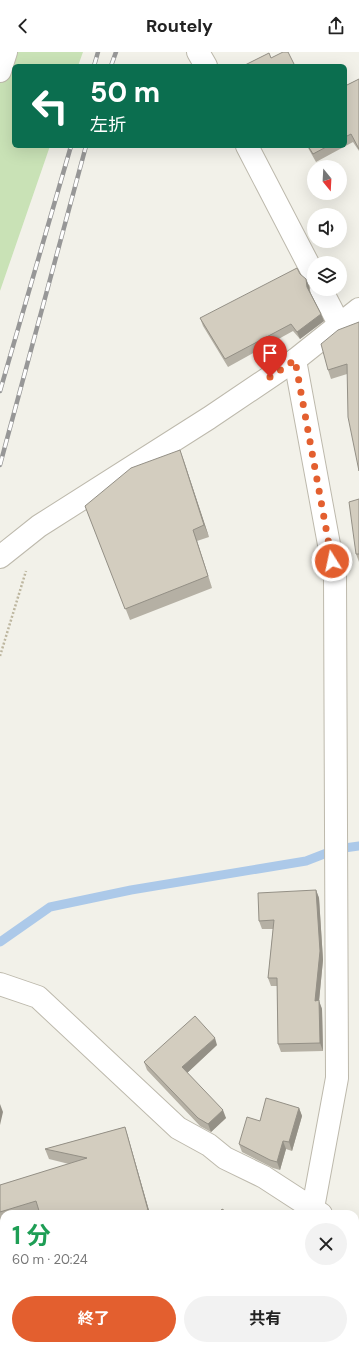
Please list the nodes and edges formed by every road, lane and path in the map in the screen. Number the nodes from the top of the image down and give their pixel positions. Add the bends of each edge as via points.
1 (6, 52) edge
2 (198, 52) edge
3 (205, 64) edge
4 (0, 71) edge
5 (248, 148) edge
6 (307, 262) edge
7 (325, 296) edge
8 (359, 309) edge
9 (339, 324) junction
10 (295, 360) junction
11 (0, 557) edge
12 (28, 564) dead end
13 (0, 656) edge
14 (0, 984) edge
15 (315, 1210) edge
16 (317, 1210) edge

1 - 4 street
2 - 3 street
5 - 6 street
7 - 9 street
8 - 9 street
9 - 10 street
10 - 11 street via 39,526
10 - 16 street via 335,576 337,1078
12 - 13 path
14 - 15 street via 38,996 178,1128

